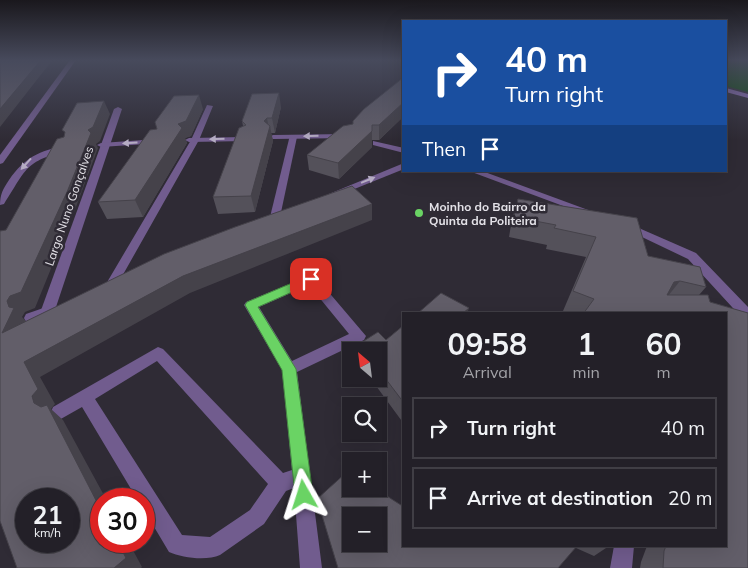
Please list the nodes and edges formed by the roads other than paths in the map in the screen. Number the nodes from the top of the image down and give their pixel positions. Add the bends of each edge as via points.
1 (54, 87) edge
2 (727, 90) edge
3 (748, 96) edge
4 (209, 106) dead end
5 (118, 109) dead end
6 (349, 134) edge
7 (274, 137) dead end
8 (293, 137) junction
9 (244, 138) edge
10 (192, 140) junction
11 (158, 141) edge
12 (376, 143) edge
13 (103, 145) junction
14 (68, 148) edge
15 (402, 150) edge
16 (0, 161) edge
17 (402, 167) edge
18 (476, 172) edge
19 (321, 199) edge
20 (0, 202) edge
21 (275, 217) edge
22 (130, 277) edge
23 (63, 306) edge
24 (47, 313) junction
25 (748, 314) edge
26 (31, 318) edge
27 (289, 369) junction
28 (84, 396) junction
29 (59, 412) dead end
30 (302, 477) junction
31 (280, 483) junction
32 (624, 547) edge
33 (311, 568) edge
34 (621, 568) edge

1 - 16 street
2 - 3 main road
4 - 10 street
5 - 13 street, Largo Nuno Gonçalves
6 -> 8 street
7 - 8 street
8 - 21 street
9 -> 10 street
10 - 22 street via 108,286
11 -> 13 street
12 - 15 street
13 - 24 street, Largo Nuno Gonçalves
14 -> 20 street via 30,158
19 -> 17 street
18 - 25 street via 642,231 692,256
23 - 24 street
24 - 26 street
27 - 27 street via 251,305 311,279 359,336
27 - 30 street
28 - 29 street
28 - 31 street via 158,353
28 - 31 street via 176,545 213,548 257,517
30 - 31 street
30 - 33 street
32 - 34 street

